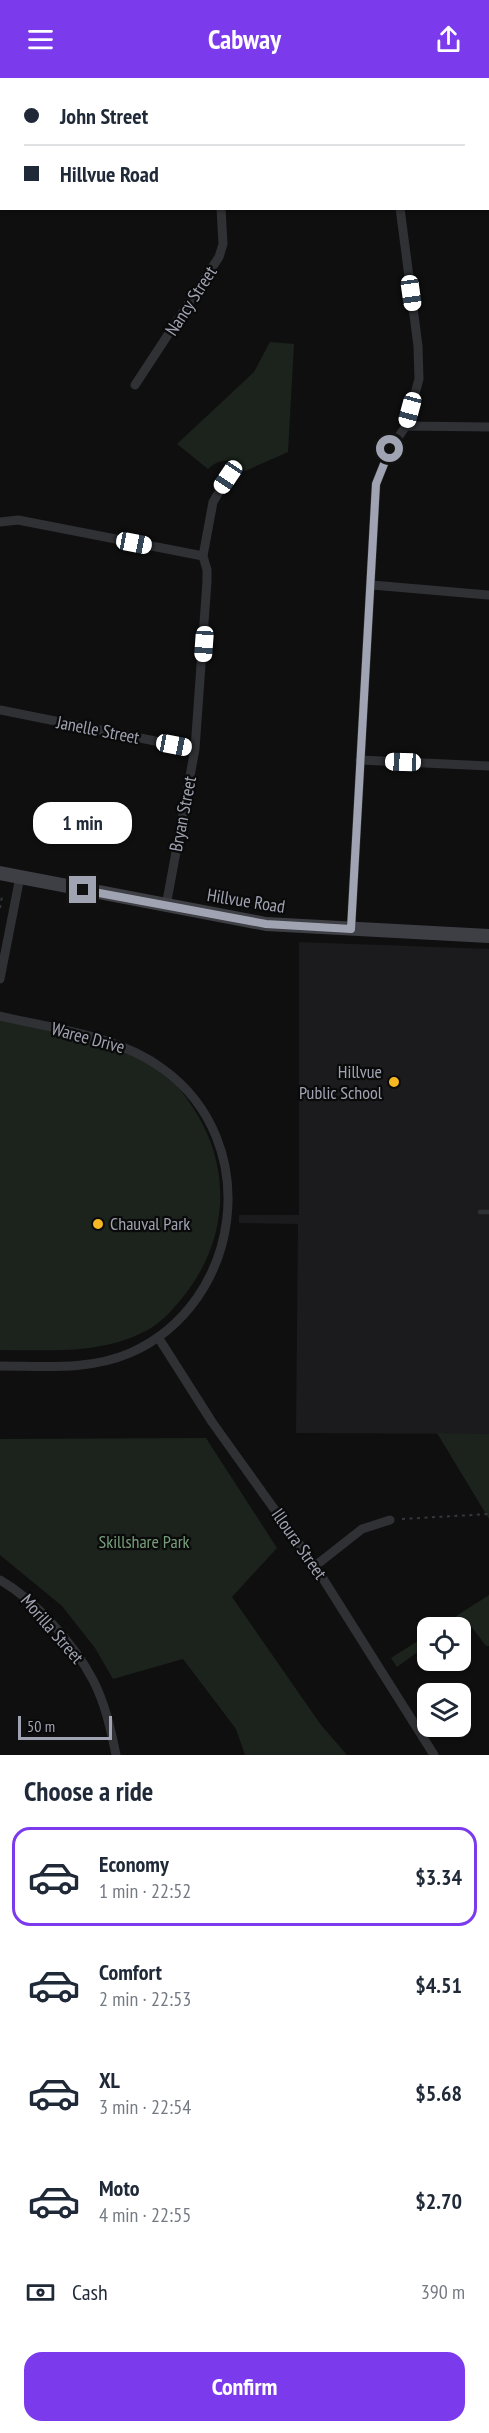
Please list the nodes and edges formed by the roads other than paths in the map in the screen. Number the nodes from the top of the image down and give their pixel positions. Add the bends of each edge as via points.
1 (221, 210) edge
2 (400, 210) edge
3 (135, 385) dead end
4 (406, 426) junction
5 (489, 427) edge
6 (228, 477) dead end
7 (0, 522) edge
8 (203, 556) junction
9 (372, 585) junction
10 (488, 595) edge
11 (0, 710) edge
12 (195, 749) junction
13 (360, 760) junction
14 (489, 766) edge
15 (0, 873) edge
16 (20, 877) junction
17 (166, 906) junction
18 (351, 929) junction
19 (489, 936) edge
20 (0, 979) edge
21 (0, 1016) edge
22 (480, 1212) dead end
23 (489, 1212) edge
24 (158, 1337) junction
25 (0, 1366) edge
26 (390, 1520) road end
27 (315, 1566) junction
28 (0, 1580) edge
29 (116, 1755) edge
30 (434, 1755) edge

1 - 3 street, Nancy Street via 223,244 219,256
2 - 4 street via 419,364
4 - 5 street
4 - 9 street via 390,449 376,484
6 - 8 street, Bryan Street via 213,502
7 - 8 street via 18,520
8 - 12 street, Bryan Street via 207,581
9 - 10 street
9 - 13 street
11 - 12 street, Janelle Street
12 - 17 street, Bryan Street
13 - 14 street
13 - 18 street
15 - 16 street, Hillvue Road
16 - 17 street, Hillvue Road
16 - 20 street
17 - 18 street, Hillvue Road via 266,924
18 - 19 street, Hillvue Road
21 - 24 street, Waree Drive via 134,1051 183,1086 212,1127 229,1194 225,1235 196,1298
22 - 23 lane
24 - 25 street, Waree Drive via 104,1362
24 - 27 street, Illoura Street via 212,1422
26 - 27 street via 362,1529
27 - 30 street, Illoura Street
28 - 29 street, Morilla Street via 19,1590 72,1648 93,1681 110,1724

